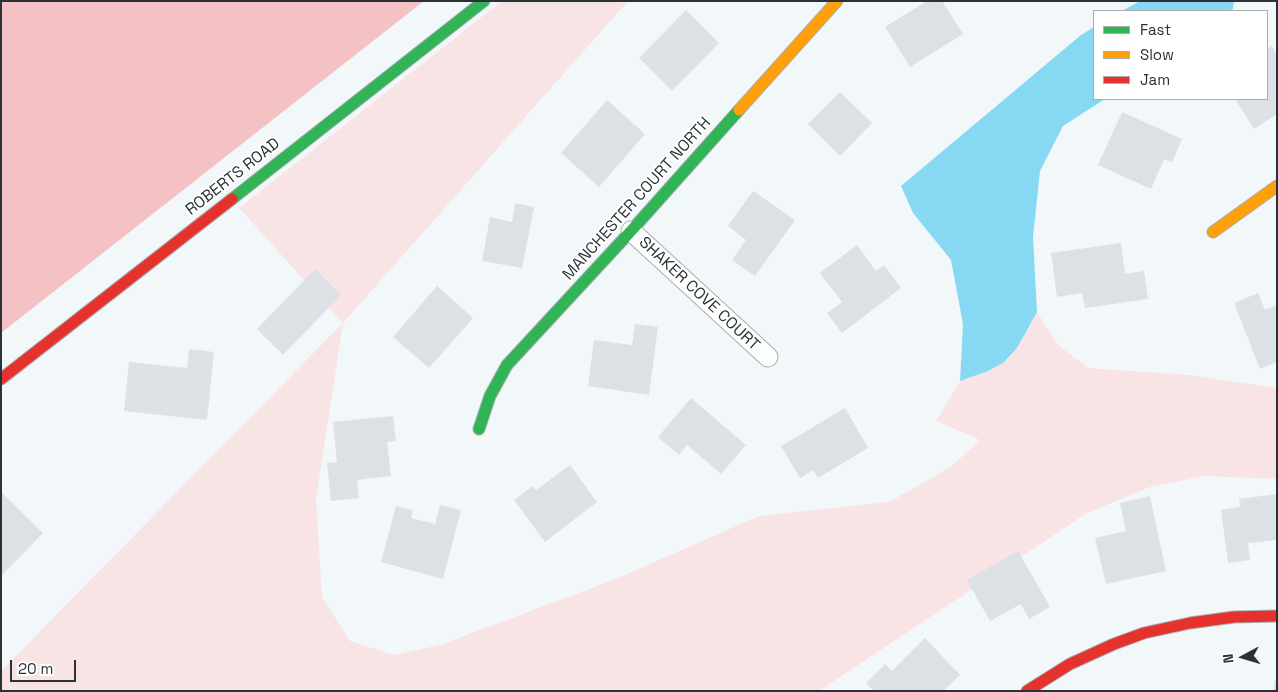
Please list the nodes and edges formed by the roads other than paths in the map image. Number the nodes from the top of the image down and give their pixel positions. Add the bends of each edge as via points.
1 (484, 1) edge
2 (837, 1) edge
3 (1277, 186) edge
4 (631, 230) junction
5 (1212, 232) dead end
6 (768, 357) dead end
7 (1, 379) edge
8 (479, 429) dead end
9 (1277, 616) edge
10 (1027, 691) edge

1 - 7 street, ROBERTS ROAD
2 - 4 street, MANCHESTER COURT NORTH
3 - 5 street
4 - 6 street, SHAKER COVE COURT
4 - 8 street, MANCHESTER COURT NORTH via 507,365 490,396
9 - 10 street via 1198,621 1144,634 1070,664

